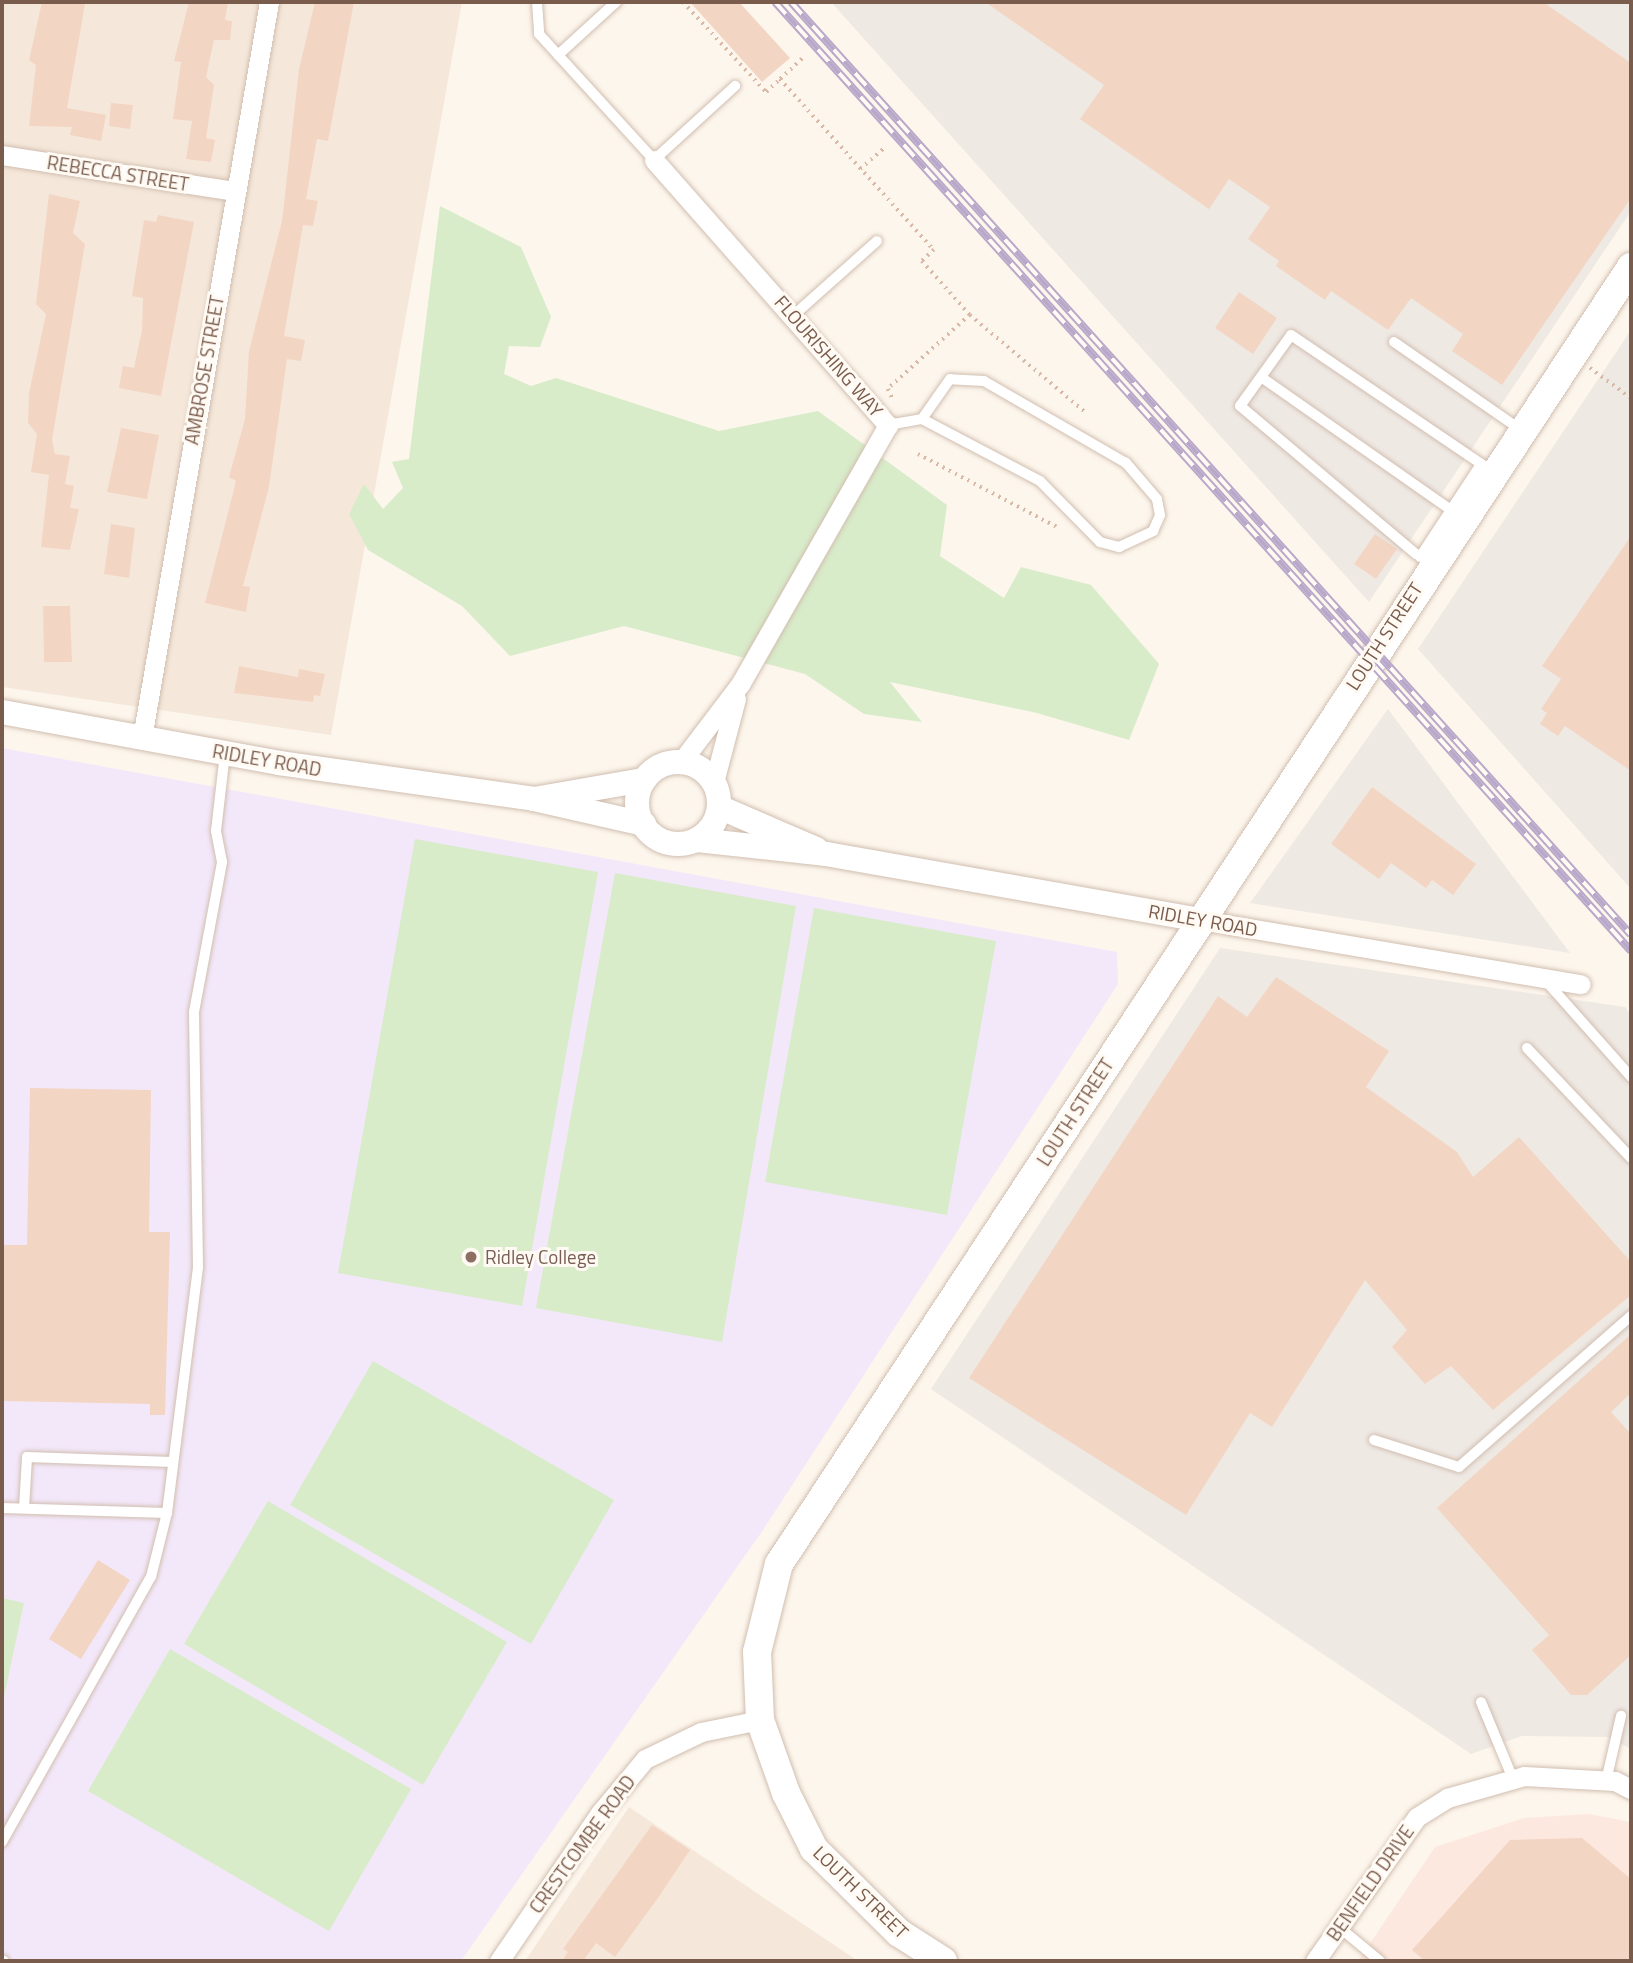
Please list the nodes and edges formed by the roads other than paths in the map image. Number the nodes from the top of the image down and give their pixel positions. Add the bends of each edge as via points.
1 (269, 2) edge
2 (537, 2) edge
3 (616, 2) edge
4 (558, 55) junction
5 (735, 86) dead end
6 (2, 155) edge
7 (654, 160) junction
8 (234, 191) junction
9 (877, 241) dead end
10 (1631, 267) edge
11 (794, 315) junction
12 (1394, 342) dead end
13 (1261, 377) junction
14 (922, 419) junction
15 (888, 425) junction
16 (1521, 430) junction
17 (1487, 468) junction
18 (1448, 508) junction
19 (1424, 559) junction
20 (741, 683) junction
21 (2, 712) edge
22 (142, 738) junction
23 (225, 753) junction
24 (681, 762) junction
25 (644, 780) junction
26 (714, 782) junction
27 (534, 799) junction
28 (719, 807) junction
29 (644, 824) junction
30 (697, 840) junction
31 (826, 854) junction
32 (1201, 920) junction
33 (1543, 977) junction
34 (1581, 984) dead end
35 (1527, 1048) dead end
36 (1631, 1077) edge
37 (1631, 1158) edge
38 (1631, 1316) edge
39 (1374, 1440) dead end
40 (173, 1462) junction
41 (2, 1508) edge
42 (24, 1508) junction
43 (167, 1513) junction
44 (1481, 1702) dead end
45 (1621, 1716) dead end
46 (760, 1720) junction
47 (1513, 1779) junction
48 (1606, 1781) junction
49 (1631, 1789) edge
50 (2, 1842) edge
51 (1339, 1927) junction
52 (499, 1961) edge
53 (943, 1961) edge
54 (1315, 1961) edge
55 (1380, 1961) edge

1 - 8 street, AMBROSE STREET
2 - 4 lane via 539,34
3 - 4 lane
4 - 7 lane
5 - 7 lane
6 - 8 street, REBECCA STREET
7 - 11 street, FLOURISHING WAY
8 - 22 street, AMBROSE STREET
9 - 11 lane
10 - 16 main road, LOUTH STREET
11 - 15 street, FLOURISHING WAY
12 - 16 lane
13 - 17 lane via 1291,335
13 - 18 lane
13 - 19 lane via 1240,406
14 - 14 lane via 1061,496 1100,542 1119,547 1153,531 1157,499 1126,463 984,381 950,379
14 - 15 lane
15 - 20 street, FLOURISHING WAY
16 - 17 main road, LOUTH STREET
17 - 18 lane
17 - 19 main road, LOUTH STREET
18 - 19 lane
19 - 32 main road, LOUTH STREET
20 - 24 street, FLOURISHING WAY
20 - 26 street, FLOURISHING WAY
21 - 22 street, RIDLEY ROAD
22 - 23 street, RIDLEY ROAD
23 - 27 street, RIDLEY ROAD
23 - 40 lane via 216,831 222,862 194,1012 198,1267
24 - 25 street via 654,769
24 - 26 street
25 - 27 street, RIDLEY ROAD
25 - 29 street via 637,806
26 - 28 street
27 - 29 street, RIDLEY ROAD
28 - 30 street
28 - 31 street, RIDLEY ROAD
29 - 30 street via 661,840
30 - 31 street, RIDLEY ROAD
31 - 32 street, RIDLEY ROAD
32 - 33 street, RIDLEY ROAD
32 - 46 main road, LOUTH STREET via 779,1564 757,1652
33 - 34 street, RIDLEY ROAD
33 - 36 lane
35 - 37 lane
38 - 39 lane via 1459,1467
40 - 42 lane via 27,1457
40 - 43 lane
41 - 42 lane
42 - 43 lane
43 - 50 lane via 151,1577
44 - 47 lane
45 - 48 lane
46 - 52 street, CRESTCOMBE ROAD via 701,1732 645,1759 600,1813
46 - 53 main road, LOUTH STREET via 814,1849 899,1933
47 - 48 street, BENFIELD DRIVE
47 - 51 street, BENFIELD DRIVE via 1447,1798 1417,1817
48 - 49 street, BENFIELD DRIVE
51 - 54 street, BENFIELD DRIVE
51 - 55 lane

